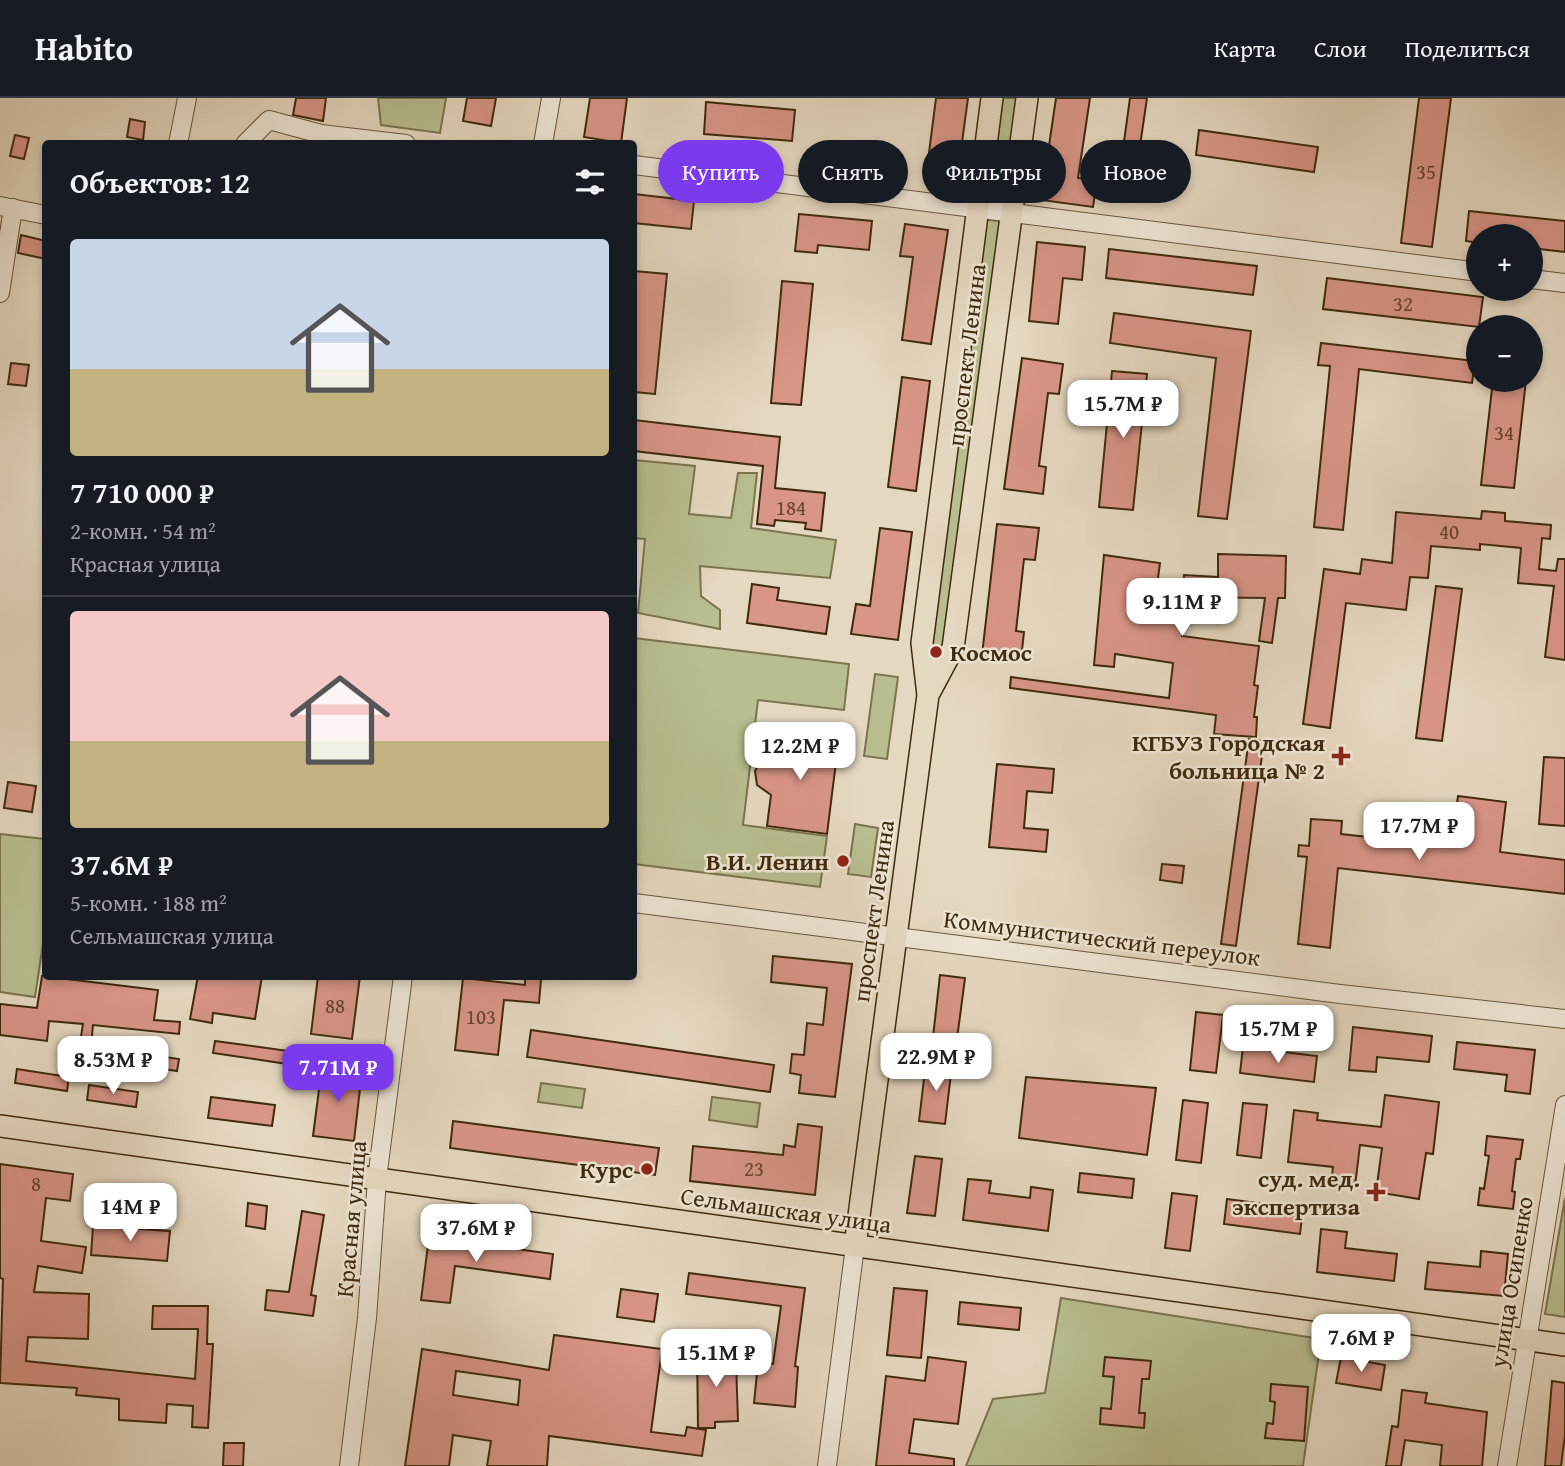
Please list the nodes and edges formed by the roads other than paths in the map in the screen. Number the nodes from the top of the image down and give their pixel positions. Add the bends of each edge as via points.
1 (187, 98) edge
2 (551, 98) edge
3 (992, 98) edge
4 (1027, 98) edge
5 (179, 140) edge
6 (249, 140) edge
7 (372, 140) edge
8 (544, 140) edge
9 (637, 165) edge
10 (6, 207) edge
11 (978, 210) junction
12 (42, 214) edge
13 (1010, 215) junction
14 (1466, 270) edge
15 (1543, 280) edge
16 (1565, 283) edge
17 (0, 293) edge
18 (922, 650) junction
19 (949, 655) junction
20 (928, 695) junction
21 (637, 903) edge
22 (896, 936) junction
23 (402, 980) edge
24 (1565, 1019) edge
25 (1565, 1105) edge
26 (0, 1126) edge
27 (377, 1179) junction
28 (856, 1247) junction
29 (1525, 1340) junction
30 (1565, 1345) edge
31 (349, 1466) edge
32 (827, 1466) edge
33 (1507, 1466) edge

1 - 5 street
2 - 8 street
3 - 11 main road, проспект Ленина
4 - 13 main road, проспект Ленина
6 - 7 street via 269,120 321,134
9 - 11 street
10 - 12 street
10 - 17 street
11 - 13 street
11 - 18 main road, проспект Ленина
13 - 14 street
13 - 19 main road, проспект Ленина via 973,509
15 - 16 street
18 - 19 main road via 939,657
18 - 20 main road, проспект Ленина
19 - 20 main road, проспект Ленина
20 - 22 main road, проспект Ленина
21 - 22 street, Коммунистический переулок
22 - 24 street, Коммунистический переулок
22 - 28 main road, проспект Ленина
23 - 27 street, Красная улица
25 - 29 street, улица Осипенко
26 - 27 main road, Сельмашская улица
27 - 28 main road, Сельмашская улица
27 - 31 street, Красная улица via 367,1318
28 - 29 main road, Сельмашская улица
28 - 32 street, проспект Ленина
29 - 30 main road, Сельмашская улица
29 - 33 street, улица Осипенко

